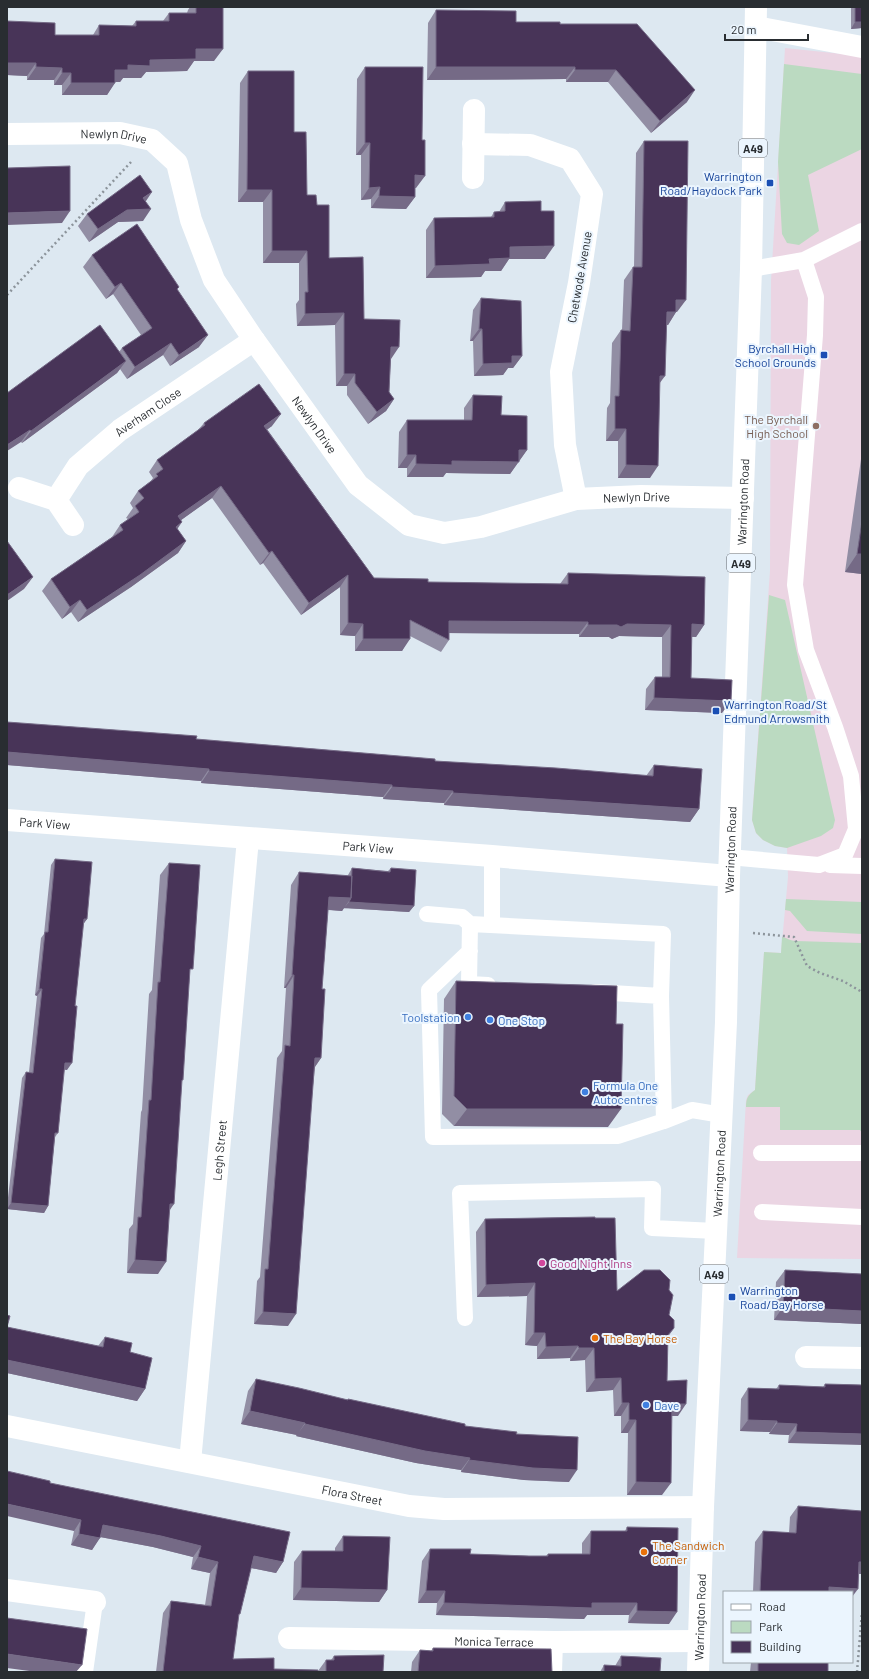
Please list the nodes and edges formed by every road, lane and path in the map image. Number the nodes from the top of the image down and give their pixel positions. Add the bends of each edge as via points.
1 (756, 17) edge
2 (862, 48) edge
3 (474, 110) dead end
4 (7, 134) edge
5 (152, 140) junction
6 (473, 144) junction
7 (472, 178) dead end
8 (862, 231) edge
9 (804, 260) junction
10 (750, 269) junction
11 (7, 295) edge
12 (254, 340) junction
13 (19, 488) dead end
14 (743, 498) junction
15 (576, 499) junction
16 (56, 500) junction
17 (73, 525) dead end
18 (7, 820) edge
19 (248, 839) junction
20 (492, 856) junction
21 (819, 864) junction
22 (862, 866) edge
23 (729, 867) junction
24 (427, 914) dead end
25 (470, 924) junction
26 (492, 924) junction
27 (728, 931) junction
28 (470, 951) junction
29 (500, 986) edge
30 (577, 991) edge
31 (862, 992) edge
32 (661, 996) junction
33 (722, 1115) junction
34 (664, 1121) junction
35 (761, 1153) dead end
36 (862, 1153) edge
37 (762, 1212) dead end
38 (862, 1217) edge
39 (716, 1231) junction
40 (465, 1318) dead end
41 (806, 1357) dead end
42 (862, 1358) edge
43 (7, 1426) edge
44 (190, 1462) junction
45 (703, 1506) junction
46 (7, 1590) edge
47 (95, 1602) joint
48 (862, 1612) edge
49 (289, 1638) dead end
50 (555, 1642) junction
51 (699, 1642) junction
52 (85, 1672) edge
53 (554, 1672) edge
54 (698, 1672) edge
55 (857, 1672) edge

1 - 2 street
1 - 10 street, Warrington Road / A49
3 - 6 street
4 - 5 street, Newlyn Drive via 120,133
5 - 11 path
5 - 12 street, Newlyn Drive via 177,163 191,220 214,280
6 - 7 street
6 - 15 street, Chetwode Avenue via 530,145 570,159 592,194 579,283 561,372 565,445
8 - 9 lane
9 - 10 lane
9 - 21 lane via 816,297 815,335 795,585 806,650 836,727 851,776 856,829 846,856
10 - 14 street, Warrington Road / A49
12 - 15 street, Newlyn Drive via 358,485 409,525 444,533 474,528
12 - 16 street, Averham Close via 120,430 78,466
13 - 16 street
14 - 15 street, Newlyn Drive via 642,496
14 - 23 street, Warrington Road / A49
16 - 17 street
18 - 19 street, Park View
19 - 20 street, Park View
19 - 44 street, Legh Street
20 - 23 street, Park View
20 - 26 lane
21 - 22 lane
21 - 23 lane
23 - 27 street, Warrington Road / A49
24 - 25 lane via 462,917
25 - 26 lane
25 - 28 lane
26 - 32 lane via 664,934
27 - 31 path via 794,938 807,966
27 - 33 street, Warrington Road / A49
28 - 29 lane via 469,984
28 - 34 lane via 429,990 433,1136 618,1136
30 - 32 lane
32 - 34 lane
33 - 34 lane via 692,1110
33 - 39 street, Warrington Road / A49
35 - 36 lane
37 - 38 lane
39 - 40 lane via 652,1228 653,1189 460,1194
39 - 45 street, Warrington Road / A49
41 - 42 street
43 - 44 street, Flora Street
44 - 45 street, Flora Street via 409,1506 444,1509
45 - 51 street, Warrington Road / A49
46 - 47 street
47 - 52 lane
48 - 55 path
49 - 50 street, Monica Terrace
50 - 51 street, Monica Terrace
50 - 53 lane
51 - 54 street, Warrington Road / A49

